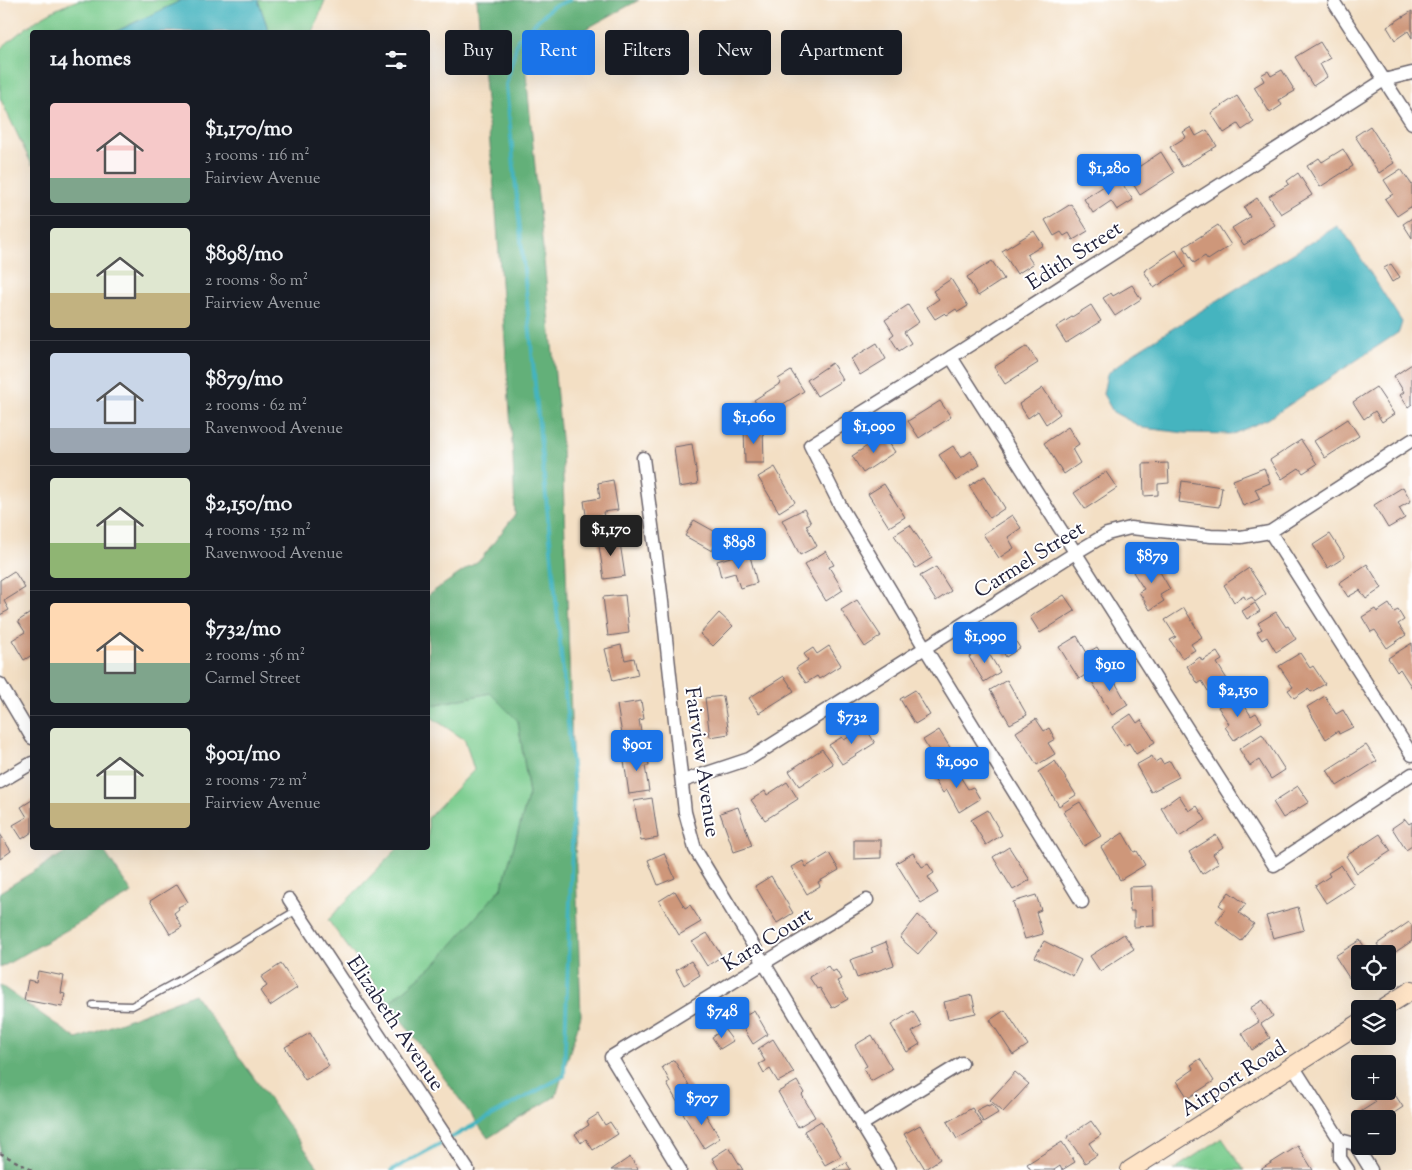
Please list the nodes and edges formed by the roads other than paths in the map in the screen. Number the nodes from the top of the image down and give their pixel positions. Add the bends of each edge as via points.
1 (1335, 4) dead end
2 (1412, 73) edge
3 (1384, 80) junction
4 (1412, 123) edge
5 (951, 357) junction
6 (1412, 442) edge
7 (643, 458) dead end
8 (1270, 532) junction
9 (1075, 553) junction
10 (925, 648) junction
11 (0, 684) edge
12 (30, 735) edge
13 (1412, 755) edge
14 (30, 763) edge
15 (1412, 774) edge
16 (683, 781) junction
17 (0, 782) edge
18 (867, 900) dead end
19 (1082, 902) dead end
20 (293, 904) joint
21 (764, 964) junction
22 (1412, 990) edge
23 (1396, 1000) edge
24 (93, 1005) dead end
25 (1351, 1029) edge
26 (962, 1063) dead end
27 (1293, 1066) junction
28 (861, 1126) junction
29 (1340, 1140) junction
30 (468, 1170) edge
31 (680, 1170) edge
32 (888, 1170) edge
33 (1130, 1170) edge
34 (1348, 1170) edge
35 (1371, 1170) edge

1 - 3 street
2 - 3 street, Edith Street
3 - 4 street
3 - 5 street, Edith Street
5 - 9 street
5 - 10 street, Edith Street via 810,445 842,509
6 - 8 street, Carmel Street
7 - 16 street, Fairview Avenue
8 - 9 street, Carmel Street via 1241,537 1130,528 1107,534
8 - 13 street
9 - 10 street, Carmel Street
9 - 15 street via 1274,865
10 - 16 street, Carmel Street via 749,759
10 - 19 street
11 - 12 street
14 - 17 street
16 - 21 street, Fairview Avenue via 695,849
18 - 21 street, Kara Court
20 - 24 lane via 180,980 132,1006
20 - 30 street, Elizabeth Avenue
21 - 28 street, Fairview Avenue
21 - 31 street, Kara Court via 611,1057
22 - 23 main road
25 - 27 main road, Airport Road
26 - 28 street
27 - 29 street
27 - 33 main road, Airport Road
28 - 32 street, Fairview Avenue
29 - 34 street via 1340,1158
29 - 35 street via 1355,1144

